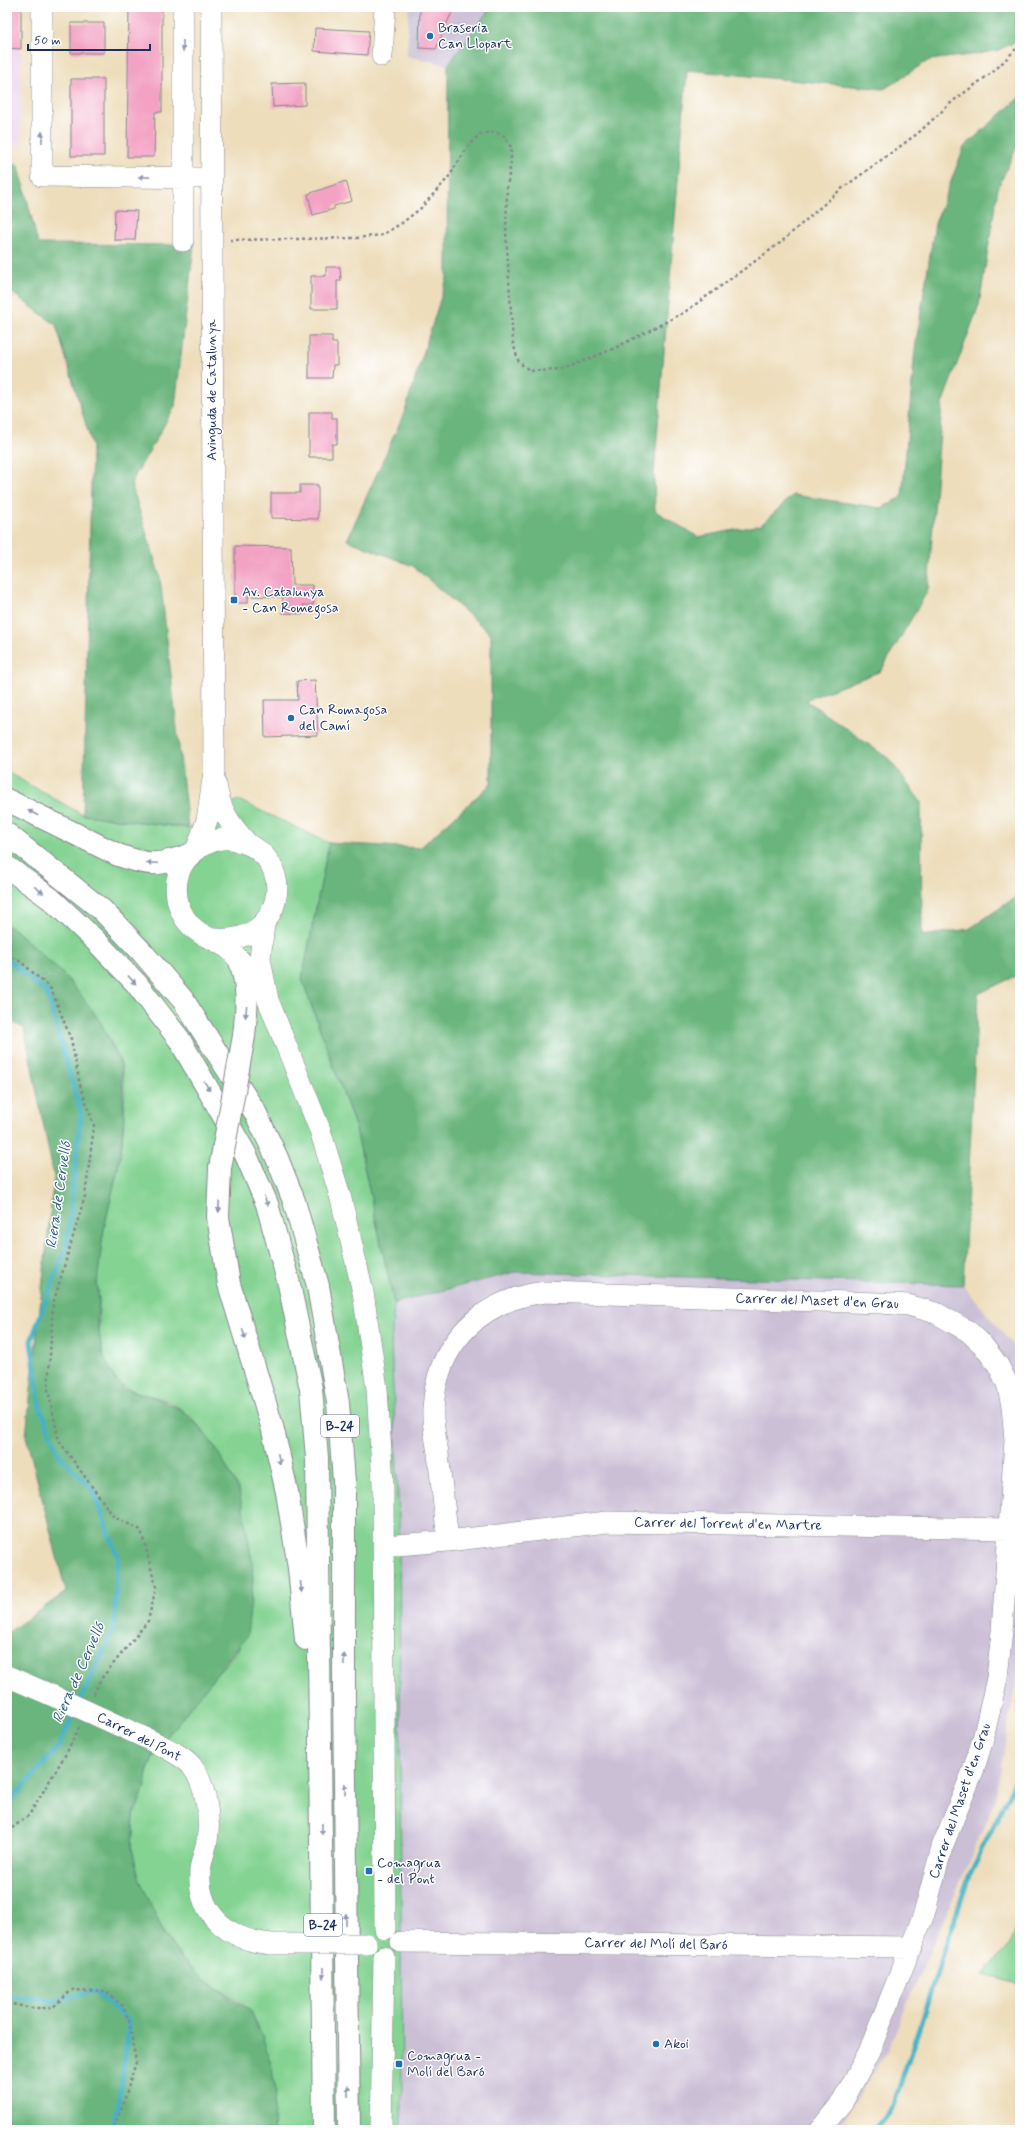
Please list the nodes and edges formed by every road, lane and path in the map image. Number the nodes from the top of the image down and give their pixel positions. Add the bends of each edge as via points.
1 (42, 7) edge
2 (183, 7) edge
3 (211, 7) edge
4 (385, 7) edge
5 (1020, 45) edge
6 (382, 56) dead end
7 (183, 178) junction
8 (211, 178) junction
9 (212, 240) junction
10 (183, 241) dead end
11 (214, 772) junction
12 (7, 800) edge
13 (7, 834) edge
14 (248, 844) junction
15 (194, 851) junction
16 (7, 867) edge
17 (264, 924) junction
18 (215, 939) junction
19 (7, 955) edge
20 (240, 961) junction
21 (268, 1000) junction
22 (1010, 1529) junction
23 (448, 1541) junction
24 (384, 1546) junction
25 (7, 1676) edge
26 (92, 1699) dead end
27 (321, 1720) junction
28 (80, 1725) dead end
29 (7, 1832) edge
30 (377, 1943) junction
31 (912, 1947) junction
32 (7, 2003) edge
33 (112, 2130) edge
34 (324, 2130) edge
35 (349, 2130) edge
36 (381, 2130) edge
37 (820, 2130) edge

7 -> 1 street via 42,176
2 -> 7 street
3 - 8 street, Avinguda de Catalunya
4 - 6 street
5 - 9 path via 994,71 952,101 917,134 840,190 785,238 705,299 615,348 561,370 533,372 524,367 518,360 513,343 506,232 507,188 512,161 511,147 502,134 480,134 468,145 448,178 421,208 402,224 382,235 259,241
7 - 8 street
7 - 10 street
8 - 9 street, Avinguda de Catalunya
9 - 11 street, Avinguda de Catalunya
11 - 14 street, Avinguda de Catalunya via 223,812
11 - 15 street, Avinguda de Catalunya via 207,820
15 -> 12 highway via 168,862 152,865 134,861
35 -> 13 highway, B-24 via 344,1481 338,1403 318,1286 294,1201 271,1145 255,1112 183,1000 102,910
14 - 15 street via 220,839
14 - 17 street via 261,852 276,880 272,910
15 - 18 street via 177,877 176,893 180,908 188,922 200,933
16 -> 27 highway, B-24 via 50,899 95,940 136,983 179,1039 246,1155 267,1204 290,1284 311,1389 317,1458
17 - 18 street via 241,938
17 - 21 street via 260,959
18 - 20 street
19 - 26 path via 20,961 51,989 71,1039 80,1085 94,1126 85,1196 53,1304 48,1390 60,1441 114,1517 141,1530 156,1587 148,1621 101,1679
20 - 21 street via 257,981
20 -> 27 highway, bridge via 247,984 247,1006 220,1168 218,1217 229,1284 272,1426 287,1492 299,1568 308,1655
21 - 24 street via 320,1130 341,1199 361,1285 377,1390
22 - 23 street, Carrer del Torrent d'en Martre via 607,1522
22 - 23 street, Carrer del Maset d'en Grau via 1015,1440 1012,1406 1006,1384 998,1364 982,1344 968,1332 936,1313 908,1305 880,1303 546,1292 508,1300 474,1321 449,1350 442,1365 436,1383 433,1412
22 - 31 street, Carrer del Maset d'en Grau via 997,1678 990,1713 973,1771 942,1847 924,1914
23 - 24 street
24 - 30 street via 383,1816
25 - 30 street, Carrer del Pont, bridge via 150,1740 190,1764 201,1783 205,1801 207,1829 200,1871 201,1885 209,1910 216,1921 236,1936 272,1944
27 -> 34 highway, B-24
28 - 29 path via 67,1752 28,1815
30 - 31 street, Carrer del Molí del Baró via 390,1957 396,1954 401,1942
30 - 36 street
31 - 37 street, Carrer del Maset d'en Grau via 857,2077 843,2101
32 - 33 path via 32,2008 52,2008 72,1990 105,1991 123,2006 130,2021 136,2062 122,2108

